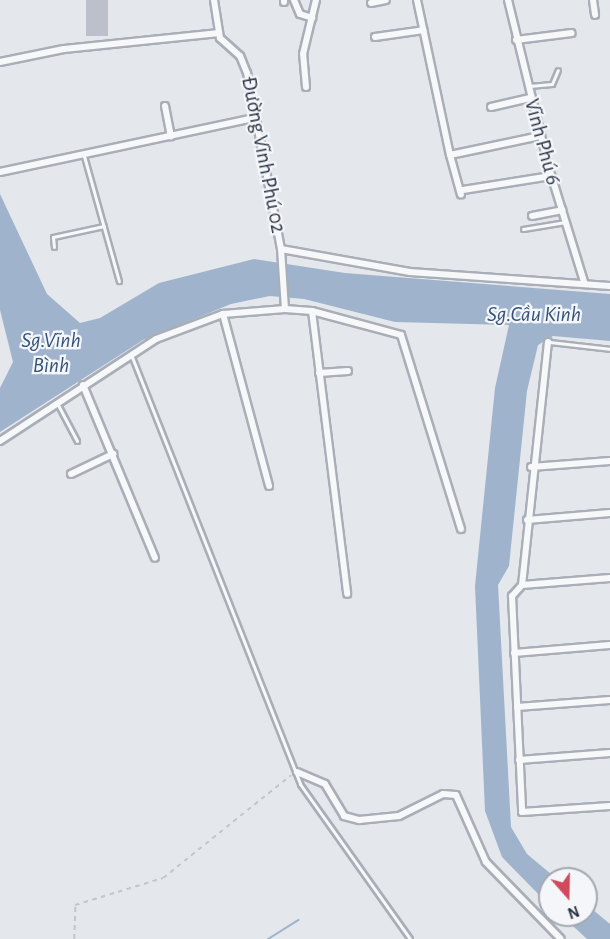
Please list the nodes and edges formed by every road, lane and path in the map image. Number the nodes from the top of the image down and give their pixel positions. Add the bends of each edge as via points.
1 (214, 0) edge
2 (294, 0) edge
3 (316, 0) edge
4 (386, 0) edge
5 (417, 0) edge
6 (508, 0) edge
7 (593, 0) edge
8 (371, 3) dead end
9 (595, 15) dead end
10 (312, 18) junction
11 (424, 30) junction
12 (219, 33) junction
13 (572, 33) dead end
14 (375, 37) dead end
15 (516, 40) junction
16 (0, 62) edge
17 (558, 70) dead end
18 (527, 86) junction
19 (306, 87) dead end
20 (530, 98) junction
21 (165, 106) dead end
22 (491, 107) dead end
23 (253, 118) junction
24 (171, 136) junction
25 (540, 136) junction
26 (84, 154) junction
27 (450, 155) junction
28 (0, 172) edge
29 (551, 177) junction
30 (562, 210) junction
31 (532, 216) dead end
32 (565, 222) junction
33 (104, 226) junction
34 (523, 229) dead end
35 (54, 247) dead end
36 (282, 252) junction
37 (119, 281) dead end
38 (584, 282) junction
39 (610, 286) edge
40 (285, 309) junction
41 (312, 311) junction
42 (223, 314) junction
43 (548, 342) joint
44 (610, 349) edge
45 (132, 357) junction
46 (348, 372) dead end
47 (319, 373) junction
48 (83, 385) junction
49 (56, 402) junction
50 (0, 441) edge
51 (77, 441) dead end
52 (113, 454) junction
53 (610, 461) edge
54 (531, 467) junction
55 (71, 474) dead end
56 (269, 486) dead end
57 (610, 513) edge
58 (527, 520) junction
59 (461, 529) dead end
60 (155, 558) dead end
61 (610, 578) edge
62 (522, 585) junction
63 (347, 594) dead end
64 (610, 645) edge
65 (514, 653) junction
66 (610, 700) edge
67 (517, 707) junction
68 (610, 753) edge
69 (519, 760) junction
70 (297, 772) junction
71 (610, 806) edge
72 (74, 939) edge
73 (410, 939) edge
74 (561, 939) edge

1 - 12 street
2 - 10 street via 300,14
3 - 10 street
4 - 8 street
5 - 11 street
6 - 15 street, Vĩnh Phú 6
7 - 9 street
10 - 19 street via 303,54
11 - 14 street
11 - 27 street
12 - 16 street via 64,49
12 - 23 street, Đường Vĩnh Phú 02 via 245,65
13 - 15 street
15 - 18 street, Vĩnh Phú 6
17 - 18 lane via 552,84
18 - 20 street, Vĩnh Phú 6
20 - 22 street
20 - 25 street, Vĩnh Phú 6
21 - 24 street
23 - 24 street
23 - 36 street, Đường Vĩnh Phú 02
24 - 26 street
25 - 27 street
25 - 29 street, Vĩnh Phú 6
26 - 28 street
26 - 33 lane
27 - 29 street via 462,193
29 - 30 street, Vĩnh Phú 6
30 - 31 street
30 - 32 street, Vĩnh Phú 6
32 - 34 lane
32 - 38 street, Vĩnh Phú 6
33 - 35 lane via 53,237
33 - 37 lane
36 - 38 street via 410,272
36 - 40 street, Đường Vĩnh Phú 02
38 - 39 street
40 - 41 street
40 - 42 street
41 - 47 street
41 - 59 street via 401,335
42 - 45 street via 156,339
42 - 56 street
43 - 44 lane
43 - 54 street
45 - 48 street
45 - 70 lane
46 - 47 street
47 - 63 street
48 - 49 street
48 - 52 street
49 - 50 street
49 - 51 lane
52 - 55 street
52 - 60 street
53 - 54 street
54 - 58 street
57 - 58 street
58 - 62 street
61 - 62 street
62 - 65 street via 512,596
64 - 65 street
65 - 67 street
66 - 67 street
67 - 69 street
68 - 69 street
69 - 71 street via 522,812
70 - 72 path via 163,878 75,905
70 - 73 lane via 303,789
70 - 74 street via 325,784 344,816 359,820 399,816 443,794 456,795 486,862

